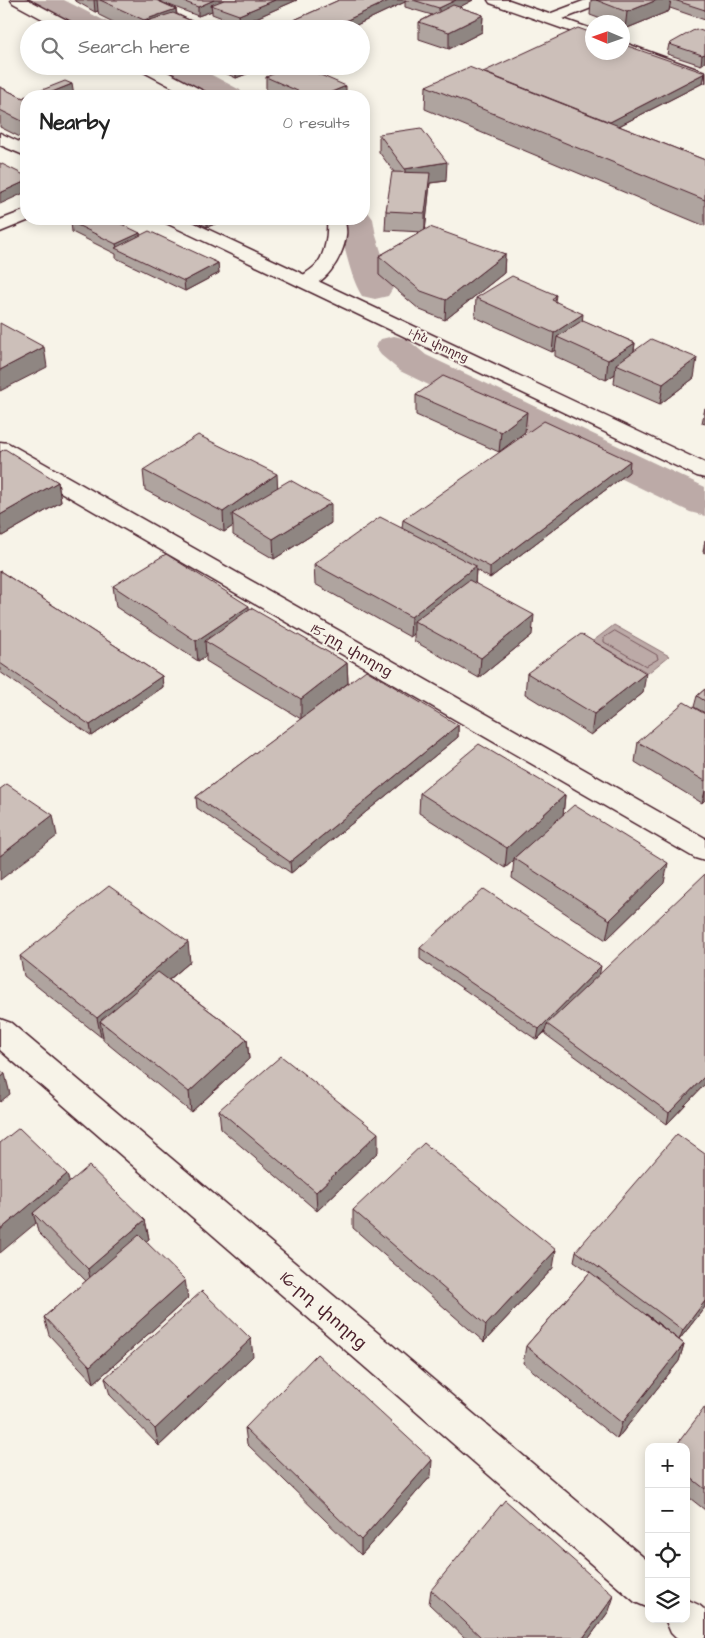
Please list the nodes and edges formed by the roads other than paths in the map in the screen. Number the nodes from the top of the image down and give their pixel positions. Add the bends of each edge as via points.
1 (18, 0) edge
2 (495, 0) edge
3 (599, 0) edge
4 (552, 18) junction
5 (56, 20) edge
6 (585, 31) edge
7 (630, 49) edge
8 (161, 75) edge
9 (705, 77) edge
10 (190, 90) edge
11 (0, 138) edge
12 (20, 148) edge
13 (20, 218) edge
14 (185, 225) edge
15 (336, 225) edge
16 (0, 227) edge
17 (306, 282) junction
18 (0, 448) edge
19 (705, 471) edge
20 (705, 852) edge
21 (0, 1032) edge
22 (645, 1585) edge
23 (690, 1623) edge
24 (705, 1636) edge

1 - 5 street
2 - 4 street
3 - 4 street
4 - 6 street
7 - 9 street
8 - 10 street
11 - 12 street
13 - 16 street
14 - 17 street, 1-ին փողոց
15 - 17 street via 337,236 325,267
17 - 19 street, 1-ին փողոց
18 - 20 street, 15-րդ փողոց
21 - 22 street, 16-րդ փողոց
23 - 24 street

